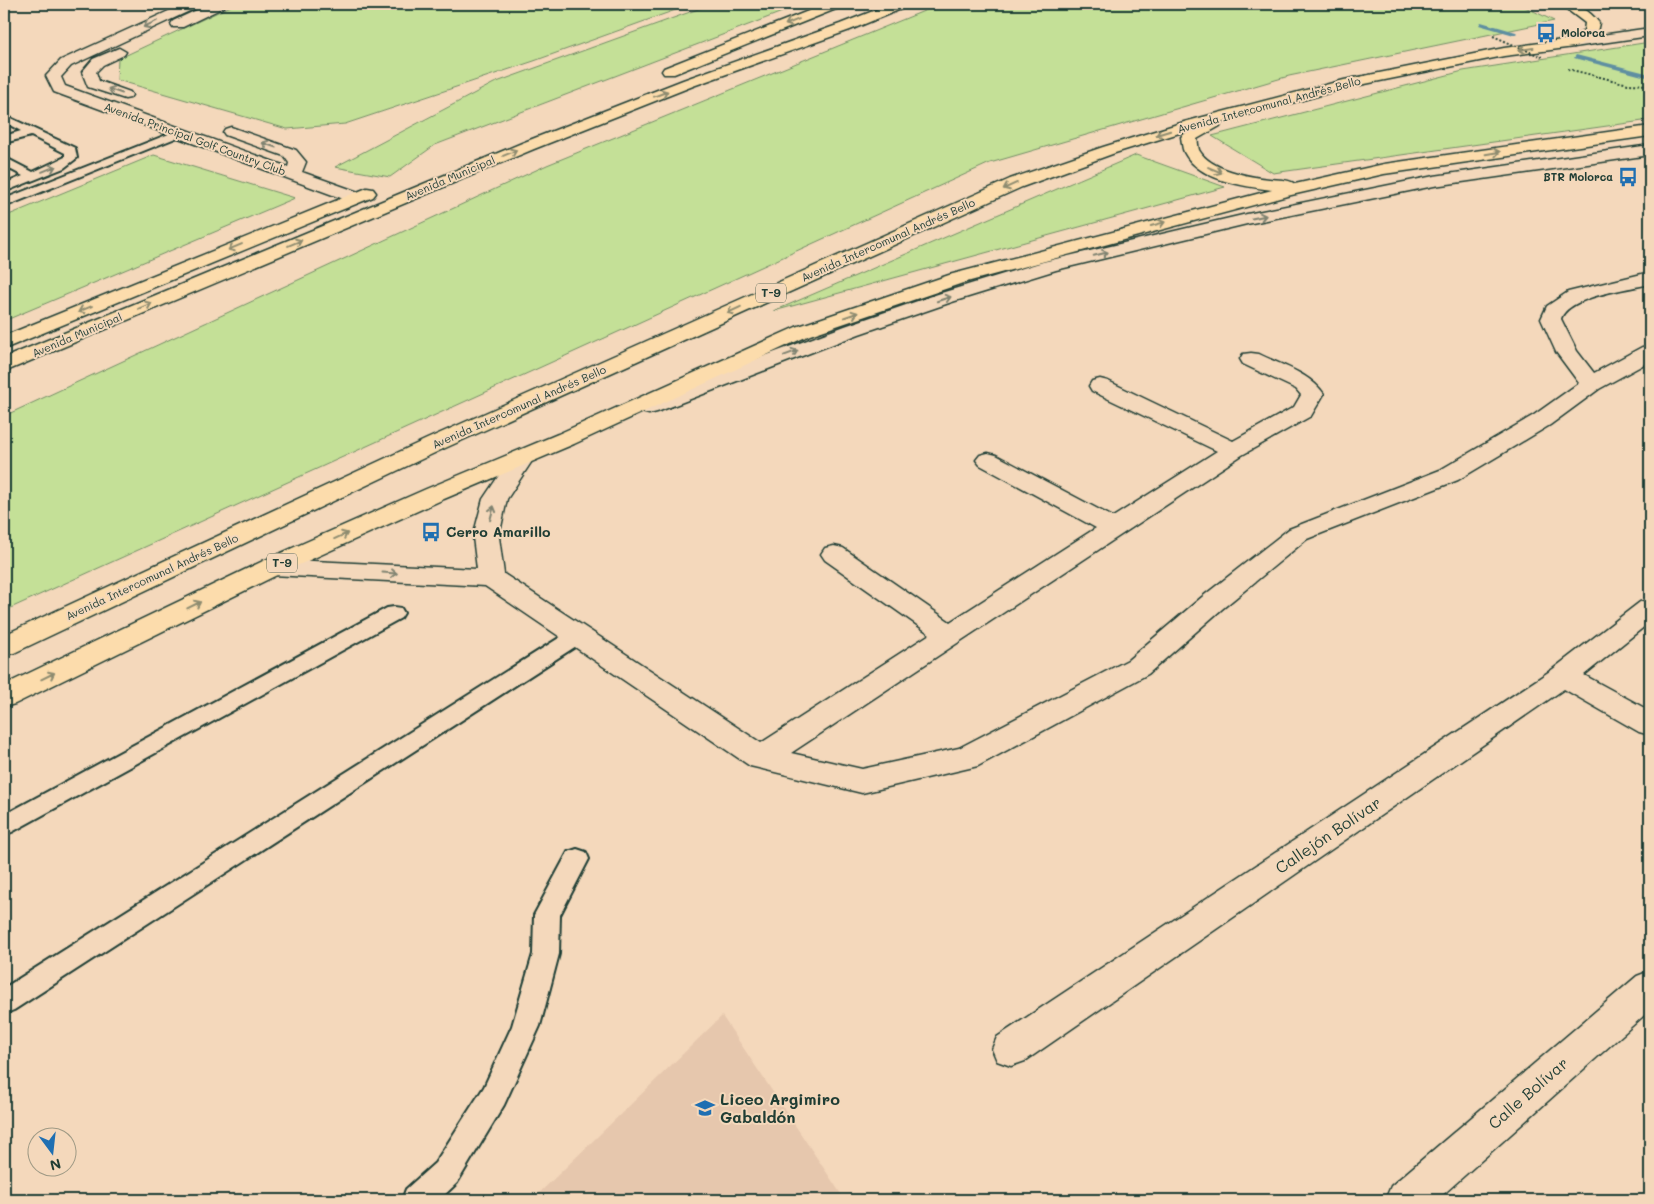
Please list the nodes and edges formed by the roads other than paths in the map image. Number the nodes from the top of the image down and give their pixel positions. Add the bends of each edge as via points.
1 (194, 4) edge
2 (220, 4) edge
3 (837, 4) edge
4 (902, 4) edge
5 (1566, 4) edge
6 (1650, 32) edge
7 (1574, 43) junction
8 (650, 78) dead end
9 (140, 100) dead end
10 (1239, 112) junction
11 (4, 118) edge
12 (215, 126) dead end
13 (1650, 131) edge
14 (30, 132) junction
15 (179, 133) junction
16 (4, 140) edge
17 (1650, 144) edge
18 (1650, 150) edge
19 (4, 161) edge
20 (292, 174) junction
21 (32, 176) junction
22 (1308, 186) junction
23 (381, 187) dead end
24 (4, 188) edge
25 (355, 197) junction
26 (4, 203) edge
27 (1650, 278) edge
28 (4, 343) edge
29 (1650, 352) edge
30 (1251, 359) dead end
31 (4, 366) edge
32 (1590, 384) junction
33 (1100, 386) dead end
34 (566, 439) junction
35 (1234, 450) junction
36 (522, 458) junction
37 (988, 460) dead end
38 (1115, 528) junction
39 (834, 554) dead end
40 (272, 568) junction
41 (491, 578) junction
42 (1650, 608) edge
43 (394, 613) dead end
44 (950, 635) junction
45 (577, 636) junction
46 (4, 646) edge
47 (1563, 676) junction
48 (4, 697) edge
49 (1650, 724) edge
50 (761, 758) junction
51 (4, 826) edge
52 (577, 859) dead end
53 (1650, 987) edge
54 (4, 1002) edge
55 (1011, 1049) dead end
56 (417, 1200) edge
57 (1406, 1200) edge

1 -> 15 street, Avenida Principal Golf Country Club via 66,63 53,76 59,89
9 -> 2 street, Avenida Principal Golf Country Club via 93,84 89,72 98,62
3 -> 8 highway
31 -> 4 highway, Avenida Municipal via 528,146
5 - 7 highway via 1592,23 1591,32
6 - 7 street, Avenida Intercomunal Andrés Bello / T-9
7 -> 10 highway, Avenida Intercomunal Andrés Bello / T-9 via 1504,52 1349,84
10 -> 22 highway via 1189,137 1191,150 1205,165 1220,173 1281,185
10 -> 46 highway, Avenida Intercomunal Andrés Bello / T-9 via 1108,150 1016,183 350,483
11 - 14 lane
20 -> 12 street, Avenida Principal Golf Country Club via 298,162 290,153
22 -> 13 highway via 1394,168
14 - 16 lane
21 -> 14 lane via 71,158 71,151
15 - 20 street, Avenida Principal Golf Country Club
15 - 26 lane
17 - 22 highway via 1365,182
34 -> 18 street, T-9 via 861,327 1050,266 1247,219 1434,181
19 - 21 lane
20 - 25 street
21 - 24 lane
34 -> 22 highway via 804,331 884,303 965,276
23 - 25 highway, Avenida Municipal
25 -> 28 highway, Avenida Municipal
27 - 32 street via 1576,296 1554,310 1551,319 1567,352
29 - 32 street
30 - 35 street via 1304,384 1313,394 1303,411
32 - 50 street via 1542,420 1449,475 1298,534 1138,667 967,758 862,781
33 - 35 street
34 - 36 highway, T-9
35 - 38 street
40 -> 36 highway, T-9
41 -> 36 street via 486,537 495,499
37 - 38 street
38 - 44 street
39 - 44 street
40 -> 41 street
48 -> 40 highway, T-9
41 - 45 street
42 - 47 street, Callejón Bolívar
43 - 51 lane
44 - 50 street
45 - 50 street
45 - 54 lane
47 - 49 street
47 - 55 street, Callejón Bolívar
52 - 56 lane via 547,915 546,954 526,1026 494,1096 446,1173
53 - 57 street, Calle Bolívar

